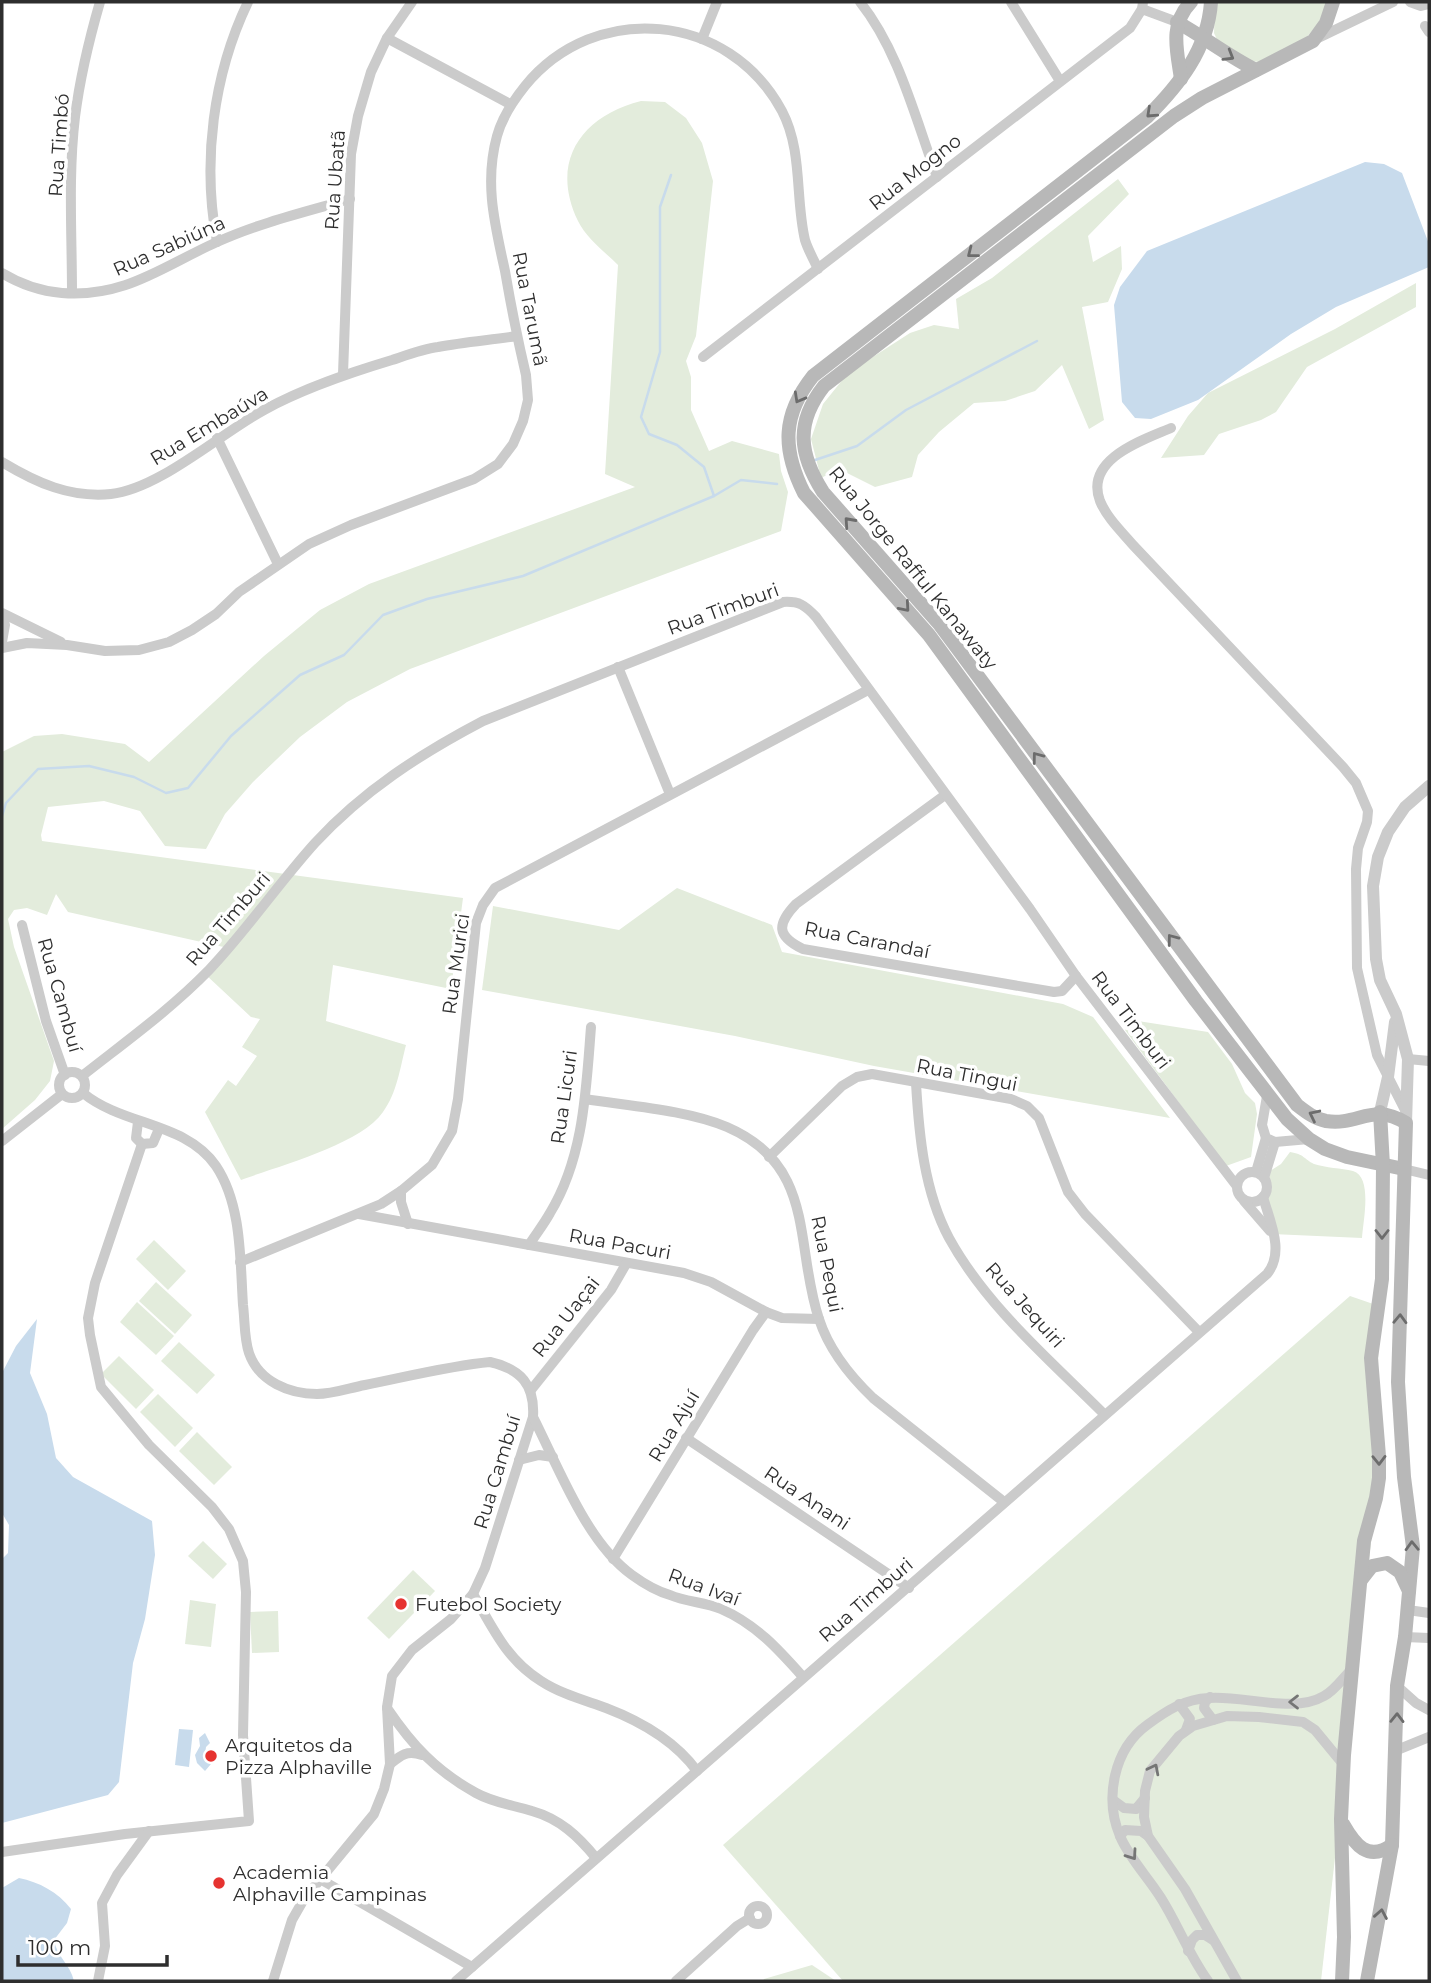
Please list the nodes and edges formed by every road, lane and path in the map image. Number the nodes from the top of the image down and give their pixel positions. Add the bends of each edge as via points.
1 (100, 2) edge
2 (248, 2) edge
3 (412, 2) edge
4 (717, 2) edge
5 (860, 2) edge
6 (1011, 2) edge
7 (1191, 2) edge
8 (1211, 2) edge
9 (1333, 2) edge
10 (1409, 2) edge
11 (1388, 4) edge
12 (1429, 4) edge
13 (1142, 5) edge
14 (1177, 22) junction
15 (387, 38) junction
16 (702, 38) junction
17 (1205, 38) junction
18 (1313, 41) junction
19 (1256, 70) junction
20 (1181, 79) junction
21 (1060, 81) junction
22 (510, 104) junction
23 (937, 177) junction
24 (350, 199) junction
25 (217, 242) junction
26 (818, 270) junction
27 (2, 273) edge
28 (72, 293) junction
29 (517, 336) junction
30 (704, 357) dead end
31 (343, 374) junction
32 (1171, 428) dead end
33 (217, 438) junction
34 (2, 462) edge
35 (278, 564) junction
36 (2, 614) edge
37 (2, 642) edge
38 (67, 645) junction
39 (2, 648) edge
40 (618, 667) junction
41 (868, 690) junction
42 (1429, 786) edge
43 (670, 794) junction
44 (945, 795) junction
45 (22, 925) dead end
46 (1076, 976) junction
47 (1396, 1014) junction
48 (591, 1027) dead end
49 (1252, 1047) junction
50 (1238, 1057) junction
51 (1408, 1059) junction
52 (1429, 1061) edge
53 (65, 1075) junction
54 (82, 1076) junction
55 (1388, 1077) junction
56 (916, 1083) junction
57 (83, 1093) junction
58 (62, 1094) junction
59 (1267, 1096) junction
60 (585, 1099) junction
61 (1380, 1112) junction
62 (1406, 1117) junction
63 (138, 1122) junction
64 (159, 1129) junction
65 (1308, 1139) junction
66 (1271, 1140) junction
67 (2, 1141) edge
68 (142, 1144) junction
69 (769, 1157) junction
70 (1383, 1166) junction
71 (1404, 1169) junction
72 (1260, 1175) junction
73 (1429, 1175) edge
74 (1236, 1185) junction
75 (401, 1191) junction
76 (1263, 1197) junction
77 (1244, 1201) junction
78 (359, 1214) junction
79 (408, 1224) junction
80 (1272, 1234) junction
81 (529, 1245) junction
82 (240, 1262) junction
83 (626, 1264) junction
84 (766, 1312) junction
85 (819, 1319) junction
86 (1199, 1332) junction
87 (531, 1390) junction
88 (1104, 1414) junction
89 (533, 1417) junction
90 (686, 1438) junction
91 (554, 1457) junction
92 (519, 1461) junction
93 (1004, 1502) junction
94 (613, 1559) junction
95 (1359, 1585) junction
96 (909, 1588) junction
97 (1409, 1592) junction
98 (473, 1594) junction
99 (1408, 1610) junction
100 (1429, 1614) edge
101 (1405, 1637) junction
102 (1429, 1637) edge
103 (1351, 1671) junction
104 (803, 1677) junction
105 (1397, 1686) junction
106 (1210, 1697) junction
107 (1179, 1704) junction
108 (387, 1707) junction
109 (1429, 1710) edge
110 (1213, 1720) junction
111 (1186, 1731) junction
112 (1429, 1737) edge
113 (1397, 1750) junction
114 (422, 1755) junction
115 (390, 1764) junction
116 (1343, 1764) junction
117 (697, 1771) junction
118 (1145, 1798) junction
119 (1113, 1800) junction
120 (1341, 1819) junction
121 (149, 1831) junction
122 (1120, 1836) junction
123 (1148, 1836) junction
124 (1392, 1844) junction
125 (2, 1852) edge
126 (596, 1858) junction
127 (320, 1879) junction
128 (750, 1918) dead end
129 (1214, 1940) junction
130 (1188, 1951) junction
131 (472, 1967) junction
132 (1233, 1978) edge
133 (98, 1981) edge
134 (272, 1981) edge
135 (456, 1981) edge
136 (676, 1981) edge
137 (1208, 1981) edge
138 (1342, 1981) edge
139 (1367, 1981) edge

1 - 28 street, Rua Timbó via 85,54 75,119
2 - 25 street via 224,68 214,116 209,167
3 - 15 street, Rua Ubatã
4 - 16 street
5 - 23 street via 889,47
6 - 21 street
7 - 14 main road
8 - 17 main road
9 - 18 main road
10 - 12 street
11 - 18 street
13 - 14 street
13 - 21 street, Rua Mogno via 1130,28
14 - 17 main road
14 - 20 main road
15 - 22 street
15 - 24 street, Rua Ubatã via 358,116
16 - 22 street, Rua Tarumã via 672,30 603,32 569,47 537,71
16 - 26 street, Rua Tarumã via 745,65 782,111 794,142 806,241
17 -> 19 main road
17 - 20 main road, Rua Jorge Rafful Kanawaty
18 - 19 main road, Rua Jorge Rafful Kanawaty
49 -> 19 main road, Rua Jorge Rafful Kanawaty via 940,625 823,492 809,466 803,433 806,416 824,386 1174,116
20 -> 50 main road, Rua Jorge Rafful Kanawaty via 1147,117 813,376 792,410 789,453 804,493 929,635
21 - 23 street, Rua Mogno
22 - 29 street, Rua Tarumã via 490,170 492,209
23 - 26 street, Rua Mogno
24 - 25 street, Rua Sabiúna
24 - 31 street, Rua Ubatã
25 - 28 street, Rua Sabiúna via 120,288
26 - 30 street, Rua Mogno
27 - 28 street, Rua Sabiúna via 46,291
29 - 31 street, Rua Embaúva via 436,347
29 - 35 street, Rua Tarumã via 528,400 513,444 498,464 474,479 309,544
31 - 33 street, Rua Embaúva via 265,409
32 - 55 street via 1133,444 1109,462 1097,487 1101,502 1133,545 1343,767 1365,800 1367,822 1356,869 1357,968 1377,1055
33 - 34 street, Rua Embaúva via 169,471 114,494 82,495 51,488
33 - 35 street
35 - 38 street, Rua Tarumã via 216,614 169,642 139,650 105,651
36 - 37 street
36 - 38 street
38 - 39 street, Rua Tarumã via 27,643
40 - 41 street, Rua Timburi via 797,601 816,617
40 - 43 street
40 - 54 street, Rua Timburi via 483,721 394,773 315,844 185,993
41 - 43 street, Rua Murici
41 - 44 street, Rua Timburi
42 - 47 street via 1405,807 1388,832 1373,886 1376,959
43 - 75 street, Rua Murici via 510,878 495,888 483,905 476,923 452,1131 432,1165
44 - 46 street, Rua Timburi
44 - 46 street, Rua Carandaí via 796,904 781,924 783,935 803,949 1054,992 1062,991
45 - 53 street, Rua Cambuí
46 - 74 street, Rua Timburi
47 - 51 street
47 - 55 street
48 - 60 street, Rua Licuri
49 - 50 main road
61 -> 49 main road, Rua Jorge Rafful Kanawaty via 1347,1120 1312,1116 1297,1105
50 - 59 main road, Rua Jorge Rafful Kanawaty
51 - 52 street
51 - 62 street
53 - 54 street
53 - 58 street via 60,1082
54 - 57 street
55 - 61 street
55 - 62 street
56 - 69 street, Rua Tingui via 872,1074 857,1077
56 - 86 street, Rua Tingui via 1011,1099 1027,1106 1039,1118 1068,1192
56 - 88 street, Rua Jequiri via 922,1151 949,1237 1003,1312
57 - 58 street via 73,1098
57 - 63 street
58 - 67 street
59 - 65 main road, Rua Jorge Rafful Kanawaty
59 - 66 street via 1262,1125
60 - 69 street, Rua Pequi via 695,1117 748,1140
60 - 81 street, Rua Licuri via 569,1172
61 - 62 main road
61 - 70 main road
62 - 71 main road
63 - 64 street
63 - 68 street via 136,1138
64 - 68 street via 153,1143
64 - 82 street via 184,1137 215,1165 227,1186
65 - 66 street
65 - 70 main road, Rua Jorge Rafful Kanawaty via 1336,1153
66 - 72 street
68 - 121 street via 95,1283 88,1318 90,1335 101,1387 149,1445 212,1507 229,1529 243,1561 243,1735 249,1821
69 - 85 street, Rua Pequi via 796,1200
70 - 71 main road, Rua Jorge Rafful Kanawaty
70 -> 95 main road via 1382,1279 1371,1358 1379,1478
71 - 73 street
97 -> 71 main road via 1413,1547 1398,1382
72 - 74 street via 1246,1173
72 - 76 street via 1267,1188
74 - 77 street
75 - 78 street, Rua Murici
75 - 79 street
76 - 77 street
76 - 80 street, Rua Timburi
77 - 80 street
78 - 79 street, Rua Pacuri
78 - 82 street, Rua Murici
79 - 81 street, Rua Pacuri
80 - 86 street, Rua Timburi via 1277,1245 1273,1266
81 - 83 street, Rua Pacuri
82 - 87 street via 250,1354 257,1368 285,1389 321,1394 490,1362 505,1365
83 - 84 street, Rua Pacuri via 684,1273
83 - 87 street, Rua Uaçai via 611,1290
84 - 85 street, Rua Pacuri via 782,1318
84 - 90 street, Rua Ajuí
85 - 93 street, Rua Pequi via 838,1357 863,1389
86 - 88 street, Rua Timburi
87 - 89 street, Rua Cambuí
88 - 93 street, Rua Timburi
89 - 91 street, Rua Ivaí
89 - 92 street, Rua Cambuí
90 - 94 street, Rua Ajuí
90 - 96 street, Rua Anani
91 - 92 street via 539,1455
91 - 94 street, Rua Ivaí via 584,1517
92 - 98 street, Rua Cambuí
93 - 96 street, Rua Timburi
94 - 104 street, Rua Ivaí via 670,1596 719,1608 743,1620 771,1640
95 - 97 main road via 1367,1570 1387,1563 1400,1573
95 - 103 main road
96 - 104 street, Rua Timburi
97 - 99 main road
98 - 108 street, Rua Cambuí via 399,1666 392,1676
98 - 117 street via 498,1640 520,1665 564,1693 610,1710 675,1745
99 - 100 street
99 - 101 main road
101 - 102 street
101 - 105 main road
103 -> 106 street via 1325,1696 1301,1704
103 - 116 main road
104 - 117 street, Rua Timburi
105 - 109 street
113 -> 105 main road
106 - 107 street
106 - 110 street via 1204,1708
107 - 111 street via 1190,1719
107 - 119 street via 1136,1733 1121,1755
108 - 114 street
108 - 115 street, Rua Cambuí
110 - 111 street
110 - 116 street via 1238,1716 1303,1722
118 -> 111 street via 1150,1771
112 - 113 street
113 - 124 main road
114 - 115 street via 402,1754
114 - 126 street via 476,1794 559,1821
115 - 127 street, Rua Cambuí via 374,1814
116 - 120 main road
117 - 126 street, Rua Timburi
118 - 119 street via 1130,1810
118 - 123 street
119 - 122 street
120 - 124 main road via 1350,1836 1367,1851 1376,1853
120 - 138 main road
121 - 125 street
121 - 133 street via 102,1903 105,1946
122 - 123 street via 1134,1829
122 -> 130 street via 1162,1899
123 - 129 street
139 -> 124 main road
126 - 131 street, Rua Timburi
127 - 131 street
127 - 134 street, Rua Cambuí via 292,1920
128 - 136 street
129 - 130 street via 1197,1935
129 - 132 street
130 - 137 street
131 - 135 street, Rua Timburi

